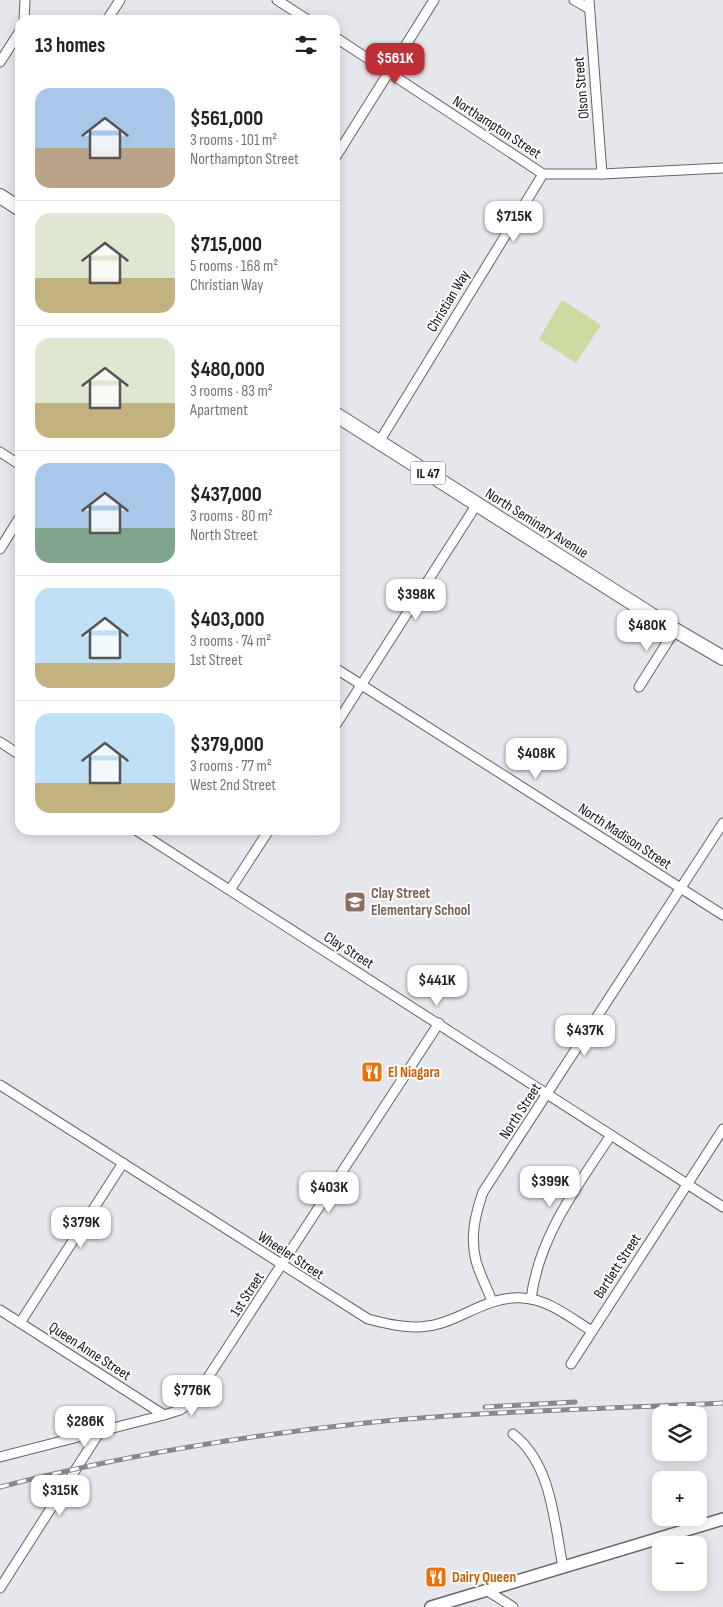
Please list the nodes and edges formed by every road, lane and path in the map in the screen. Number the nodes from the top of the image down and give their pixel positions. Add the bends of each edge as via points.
1 (26, 0) edge
2 (120, 0) edge
3 (278, 0) edge
4 (434, 0) edge
5 (574, 0) edge
6 (589, 4) edge
7 (24, 15) edge
8 (110, 15) edge
9 (300, 15) edge
10 (15, 39) edge
11 (340, 40) edge
12 (0, 62) edge
13 (389, 72) junction
14 (340, 150) edge
15 (723, 168) edge
16 (543, 174) junction
17 (602, 174) junction
18 (0, 196) edge
19 (15, 206) edge
20 (340, 417) edge
21 (379, 442) junction
22 (0, 452) edge
23 (15, 462) edge
24 (477, 504) junction
25 (15, 526) edge
26 (0, 549) edge
27 (675, 630) junction
28 (723, 658) edge
29 (340, 671) edge
30 (361, 685) junction
31 (639, 687) dead end
32 (340, 718) edge
33 (0, 742) edge
34 (15, 752) edge
35 (723, 823) edge
36 (144, 835) edge
37 (266, 835) edge
38 (680, 888) junction
39 (230, 890) junction
40 (723, 915) edge
41 (439, 1023) junction
42 (0, 1085) edge
43 (547, 1094) junction
44 (723, 1129) edge
45 (611, 1135) junction
46 (123, 1164) junction
47 (688, 1184) junction
48 (723, 1208) edge
49 (282, 1266) junction
50 (531, 1299) junction
51 (492, 1301) junction
52 (0, 1310) edge
53 (20, 1323) junction
54 (592, 1331) junction
55 (571, 1364) dead end
56 (164, 1415) junction
57 (99, 1433) junction
58 (513, 1434) dead end
59 (0, 1457) edge
60 (723, 1519) edge
61 (563, 1567) junction
62 (0, 1588) edge
63 (486, 1590) junction
64 (431, 1607) edge
65 (513, 1607) edge

1 - 7 street
2 - 8 street
3 - 9 street
4 - 13 street
5 - 6 street
6 - 17 street, Olson Street
10 - 12 street
11 - 13 street, Northampton Street
13 - 14 street
13 - 16 street, Northampton Street
15 - 17 street
16 - 17 street
16 - 21 street, Christian Way
18 - 19 main road
20 - 21 main road, North Seminary Avenue / IL 47
21 - 24 main road, North Seminary Avenue / IL 47
22 - 23 street
24 - 27 main road, North Seminary Avenue / IL 47
24 - 30 street
25 - 26 street
27 - 28 main road, North Seminary Avenue / IL 47
27 - 31 street
29 - 30 street, North Madison Street
30 - 32 street
30 - 38 street, North Madison Street
33 - 34 street
35 - 38 street, North Street
36 - 39 street, Clay Street
37 - 39 street
38 - 40 street, North Madison Street
38 - 43 street, North Street
39 - 41 street, Clay Street
41 - 43 street, Clay Street
41 - 49 street, 1st Street
42 - 46 street, Wheeler Street
43 - 45 street, Clay Street
43 - 51 street, North Street via 483,1192 477,1210 473,1234 476,1261
44 - 47 street, Bartlett Street
45 - 47 street, Clay Street
45 - 50 street via 553,1225 544,1245
46 - 49 street, Wheeler Street
46 - 53 street
47 - 48 street, Clay Street
47 - 54 street, Bartlett Street
49 - 51 street, Wheeler Street via 368,1319 393,1326 429,1326
49 - 56 street, 1st Street via 192,1402
50 - 51 street, Wheeler Street
50 - 54 street, Wheeler Street via 564,1313
52 - 53 street, Queen Anne Street
53 - 56 street, Queen Anne Street
54 - 55 street, Bartlett Street
56 - 57 street, 1st Street
57 - 59 street, 1st Street
57 - 62 street
58 - 61 street via 524,1442 538,1461 546,1484
60 - 61 main road
61 - 63 main road
63 - 64 main road
63 - 65 street

